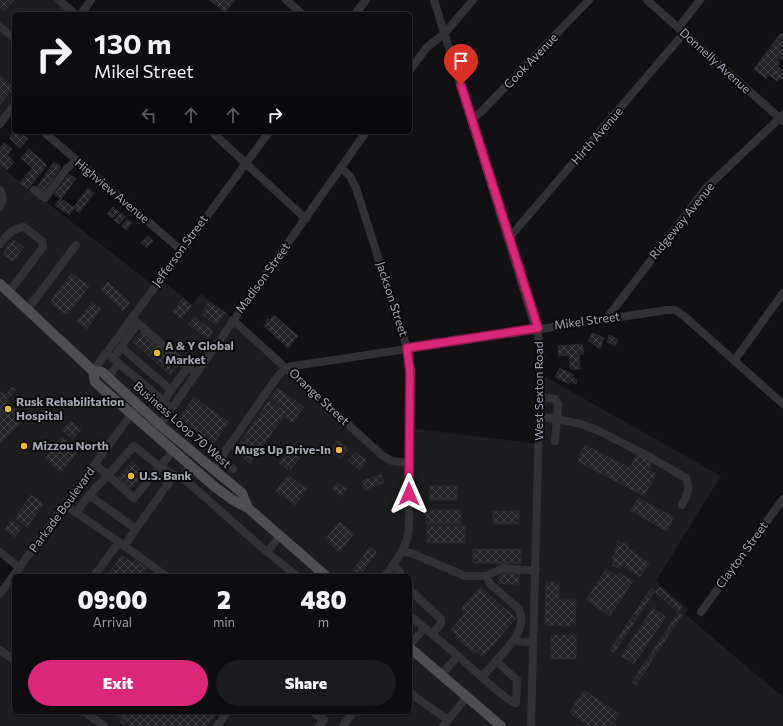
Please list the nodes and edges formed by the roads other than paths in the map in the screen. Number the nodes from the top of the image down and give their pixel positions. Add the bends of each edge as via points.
1 (59, 0) edge
2 (91, 0) edge
3 (286, 0) edge
4 (366, 0) edge
5 (434, 0) edge
6 (473, 0) edge
7 (589, 0) edge
8 (647, 0) edge
9 (700, 0) edge
10 (73, 12) edge
11 (82, 12) edge
12 (300, 12) edge
13 (357, 12) edge
14 (0, 27) edge
15 (681, 31) junction
16 (444, 34) junction
17 (12, 36) edge
18 (412, 67) edge
19 (12, 108) edge
20 (782, 118) edge
21 (471, 120) junction
22 (0, 124) edge
23 (46, 134) edge
24 (214, 134) edge
25 (267, 134) edge
26 (365, 134) edge
27 (77, 161) junction
28 (246, 162) junction
29 (341, 168) junction
30 (0, 190) edge
31 (34, 190) dead end
32 (0, 207) edge
33 (306, 219) junction
34 (509, 238) junction
35 (0, 244) edge
36 (76, 245) dead end
37 (181, 250) junction
38 (0, 284) edge
39 (8, 292) junction
40 (783, 293) edge
41 (27, 310) junction
42 (607, 318) junction
43 (233, 320) junction
44 (135, 321) junction
45 (538, 328) junction
46 (122, 347) junction
47 (407, 348) junction
48 (113, 358) junction
49 (734, 361) junction
50 (188, 367) junction
51 (287, 367) junction
52 (93, 371) junction
53 (196, 374) junction
54 (108, 377) junction
55 (171, 390) junction
56 (540, 397) junction
57 (164, 401) junction
58 (783, 404) edge
59 (138, 406) junction
60 (172, 409) junction
61 (131, 414) junction
62 (540, 417) junction
63 (557, 418) junction
64 (160, 425) junction
65 (555, 441) dead end
66 (173, 451) junction
67 (220, 459) junction
68 (409, 463) junction
69 (95, 465) junction
70 (191, 466) junction
71 (160, 467) junction
72 (233, 469) dead end
73 (212, 470) junction
74 (108, 474) junction
75 (178, 476) junction
76 (89, 495) junction
77 (783, 499) edge
78 (682, 505) dead end
79 (66, 506) junction
80 (248, 508) junction
81 (76, 513) junction
82 (136, 529) junction
83 (280, 536) junction
84 (122, 544) junction
85 (0, 552) edge
86 (267, 552) junction
87 (402, 552) junction
88 (393, 565) junction
89 (20, 568) junction
90 (536, 571) junction
91 (15, 574) edge
92 (96, 574) edge
93 (163, 574) edge
94 (294, 574) edge
95 (323, 574) edge
96 (386, 574) edge
97 (400, 574) edge
98 (486, 576) junction
99 (12, 578) edge
100 (412, 592) edge
101 (0, 594) edge
102 (701, 612) dead end
103 (412, 618) edge
104 (425, 628) junction
105 (432, 634) junction
106 (412, 642) edge
107 (513, 642) junction
108 (533, 643) junction
109 (0, 650) edge
110 (412, 650) edge
111 (458, 656) junction
112 (12, 659) edge
113 (496, 661) junction
114 (441, 675) junction
115 (482, 677) junction
116 (412, 694) edge
117 (466, 697) junction
118 (87, 714) edge
119 (226, 714) edge
120 (315, 714) edge
121 (350, 714) edge
122 (322, 723) edge
123 (446, 723) edge
124 (104, 726) edge
125 (217, 726) edge
126 (343, 726) edge
127 (501, 726) edge
128 (531, 726) edge

1 - 10 street
2 - 11 street
3 - 12 street
4 - 13 street
5 - 16 street, West Sexton Road
6 - 16 street
7 - 21 street, Cook Avenue
8 - 15 street, Donnelly Avenue
9 - 15 street, Hirth Avenue
14 - 17 street
15 - 20 street, Donnelly Avenue
15 - 34 street, Hirth Avenue
16 - 18 street via 427,47
16 - 21 street, West Sexton Road
19 - 22 street
20 - 42 street, Ridgeway Avenue via 706,188
21 - 34 street, West Sexton Road
23 - 27 street, Highview Avenue
24 - 28 street
25 - 28 street, Jefferson Street
26 - 29 street, Madison Street
27 - 31 street via 67,168 45,198
27 - 37 street, Highview Avenue
28 - 33 street
28 - 37 street, Jefferson Street
29 - 33 street, Madison Street
29 - 47 street, Jackson Street via 350,176 356,188
30 - 32 street via 3,203
33 - 43 street, Madison Street
34 - 45 street, West Sexton Road
35 - 39 street via 9,233 24,227 42,241 42,246
36 - 41 street
37 - 44 street, Jefferson Street
38 - 39 main road, Business Loop 70 West
39 - 41 main road, Business Loop 70 West
40 - 49 street
41 - 52 main road, Business Loop 70 West
42 - 45 street, Mikel Street
42 - 49 street, Mikel Street via 675,310
43 - 51 street, Orange Street
43 - 53 street, Madison Street
44 - 46 street
44 - 48 street, Jefferson Street
44 - 50 street
45 - 47 street, Mikel Street
45 - 56 street, West Sexton Road via 542,346
46 - 48 street
46 - 55 street
47 - 51 street, Mikel Street
47 - 68 street, Jackson Street via 410,371
48 - 52 street, Jefferson Street
48 - 54 street
48 - 57 street
49 - 58 street, Mikel Street
50 - 53 street
50 - 55 street
51 - 67 street
51 - 68 street, Orange Street via 383,456 392,462
52 - 54 main road, Business Loop 70 West via 102,372
52 - 61 main road, Business Loop 70 West via 95,382
53 - 60 street, Madison Street
54 - 59 main road, Business Loop 70 West
55 - 57 street
56 - 62 street, West Sexton Road
56 - 63 street via 557,401
57 - 60 street
59 - 61 street, Parkade Boulevard
59 - 64 main road, Business Loop 70 West
60 - 64 street, Madison Street
61 - 66 main road, Business Loop 70 West
61 - 69 street, Parkade Boulevard
62 - 63 street
62 - 90 street, West Sexton Road
63 - 65 street
63 - 78 street via 597,430 682,475 689,486
64 - 73 main road, Business Loop 70 West
66 - 70 main road, Business Loop 70 West
66 - 71 street
67 - 72 street
67 - 73 street
68 - 87 street, Jackson Street via 411,530
69 - 74 street
69 - 79 street, Parkade Boulevard
70 - 75 street
70 - 80 main road, Business Loop 70 West via 227,496
71 - 74 street via 134,446
71 - 74 street via 134,498
71 - 75 street
73 - 80 main road, Business Loop 70 West via 242,494
74 - 76 street
75 - 82 street
75 - 86 street
76 - 81 street
76 - 82 street
77 - 102 street, Clayton Street
79 - 81 street
79 - 89 street, Parkade Boulevard
80 - 83 main road, Business Loop 70 West
81 - 84 street
82 - 84 street
83 - 86 street
83 - 95 main road, Business Loop 70 West
84 - 92 street
84 - 93 street
85 - 89 street
86 - 94 street
87 - 88 street, Jackson Street
87 - 98 street via 411,553 462,576
88 - 96 street, Jackson Street
88 - 97 street
89 - 91 street, Parkade Boulevard
90 - 98 street via 503,568
90 - 108 street, West Sexton Road
98 - 107 street via 490,584 520,611 520,628
99 - 101 street, Parkade Boulevard
100 - 105 street via 441,619 441,624
103 - 104 street
104 - 105 street
104 - 106 street
105 - 111 street
107 - 108 street
107 - 113 street
108 - 128 street, West Sexton Road
109 - 112 street
110 - 114 main road
111 - 114 street
111 - 115 street
113 - 115 street
113 - 115 street via 517,680 516,703
114 - 117 main road
116 - 123 street
117 - 123 street
117 - 127 main road
118 - 124 street
119 - 125 street
120 - 122 street
121 - 126 street

